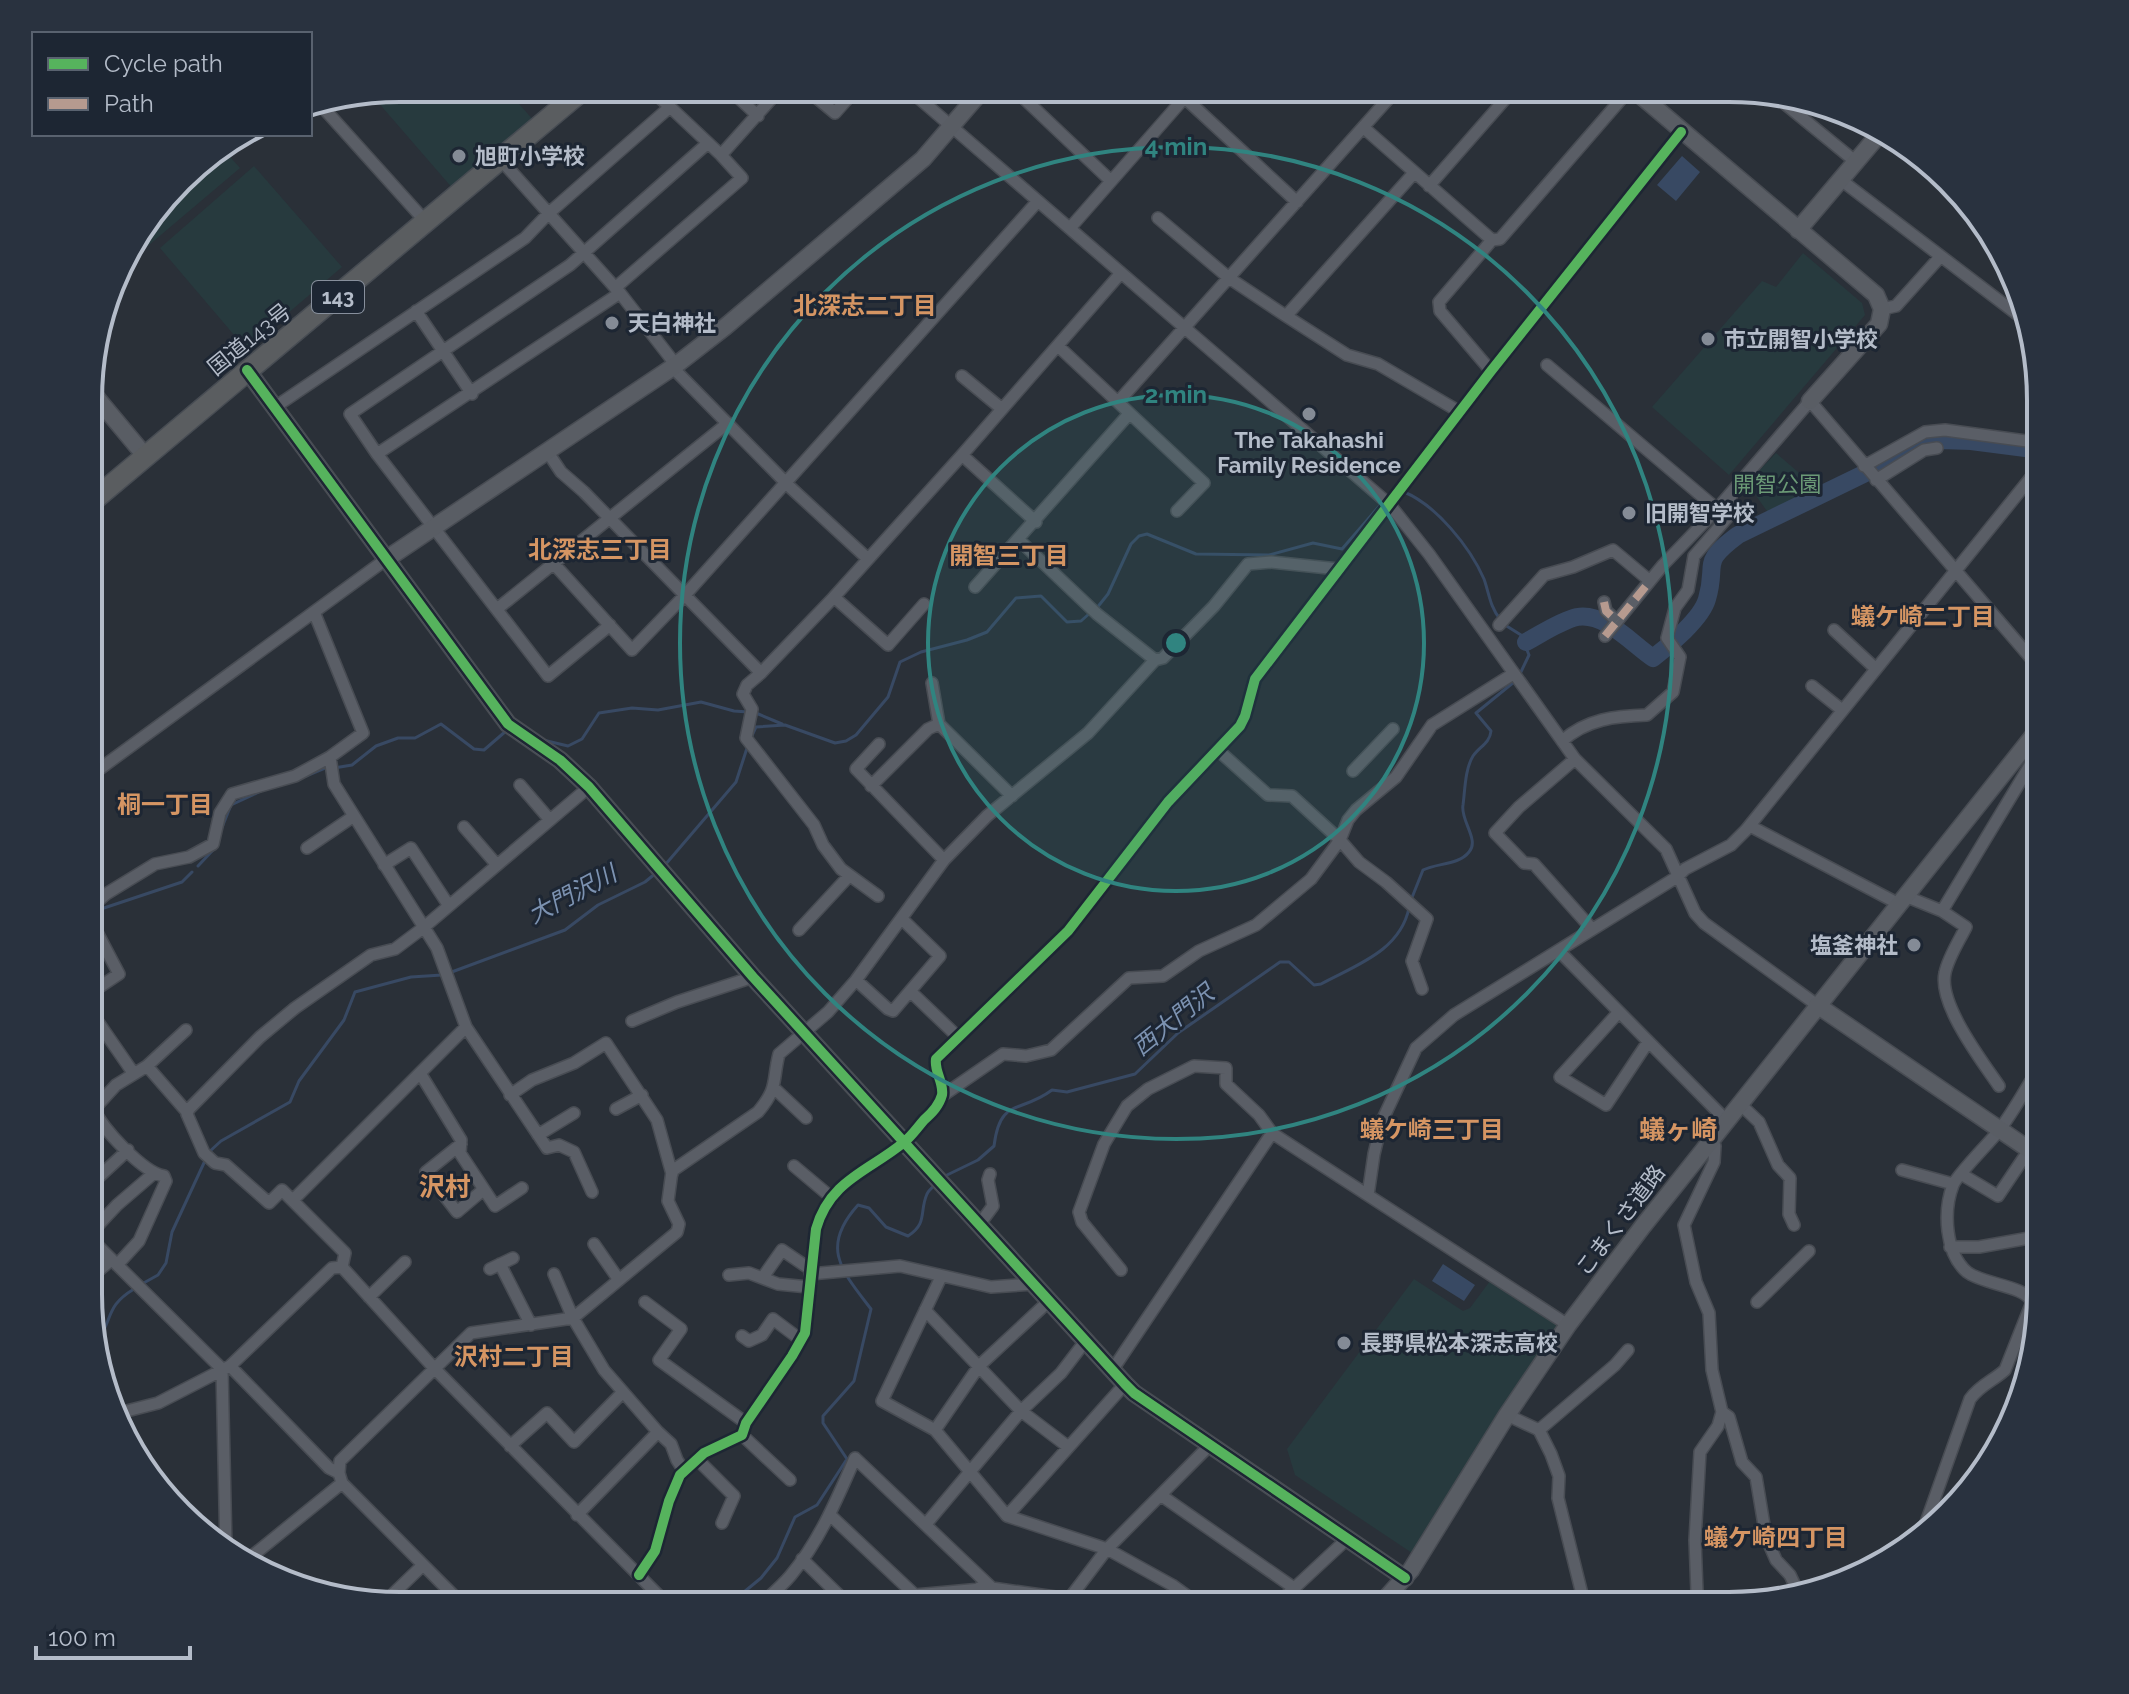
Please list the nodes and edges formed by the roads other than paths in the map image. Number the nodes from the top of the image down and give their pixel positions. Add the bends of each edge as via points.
1 (569, 102) edge
2 (664, 102) edge
3 (743, 102) edge
4 (770, 102) edge
5 (822, 102) edge
6 (845, 102) edge
7 (924, 102) edge
8 (972, 102) edge
9 (1028, 102) edge
10 (1180, 102) edge
11 (1201, 102) edge
12 (1386, 102) edge
13 (1503, 102) edge
14 (1625, 102) edge
15 (1649, 102) edge
16 (670, 107) junction
17 (1791, 109) edge
18 (326, 111) edge
19 (758, 116) junction
20 (952, 126) junction
21 (1364, 128) junction
22 (1681, 132) junction
23 (1874, 140) edge
24 (708, 143) junction
25 (721, 155) junction
26 (501, 160) junction
27 (1856, 162) junction
28 (1414, 173) junction
29 (1841, 180) junction
30 (1111, 181) junction
31 (1429, 186) junction
32 (1038, 201) junction
33 (1297, 202) junction
34 (549, 213) junction
35 (1158, 218) dead end
36 (426, 222) junction
37 (1070, 228) junction
38 (1798, 230) junction
39 (1492, 240) junction
40 (583, 251) junction
41 (1940, 257) junction
42 (1121, 273) junction
43 (1229, 278) junction
44 (618, 291) junction
45 (1882, 309) junction
46 (416, 311) junction
47 (2013, 312) edge
48 (1286, 316) junction
49 (1184, 328) junction
50 (1058, 346) junction
51 (443, 351) junction
52 (1547, 365) dead end
53 (674, 366) junction
54 (247, 370) junction
55 (1491, 371) junction
56 (962, 376) dead end
57 (472, 394) junction
58 (1810, 401) junction
59 (1118, 402) junction
60 (102, 404) edge
61 (275, 407) junction
62 (1002, 409) junction
63 (1460, 412) junction
64 (1129, 414) junction
65 (728, 423) junction
66 (2027, 441) edge
67 (1937, 448) dead end
68 (547, 451) junction
69 (377, 454) junction
70 (962, 455) junction
71 (146, 457) junction
72 (1870, 473) junction
73 (2027, 482) edge
74 (787, 483) junction
75 (102, 493) edge
76 (1732, 495) junction
77 (1386, 502) junction
78 (1717, 509) junction
79 (1177, 511) dead end
80 (608, 519) junction
81 (1036, 522) junction
82 (434, 528) junction
83 (1019, 540) junction
84 (868, 559) junction
85 (385, 560) junction
86 (554, 564) junction
87 (1338, 569) junction
88 (1955, 571) junction
89 (1650, 581) junction
90 (975, 587) dead end
91 (685, 595) junction
92 (834, 597) junction
93 (1604, 602) dead end
94 (924, 604) dead end
95 (497, 609) junction
96 (314, 612) junction
97 (1617, 621) junction
98 (1501, 623) dead end
99 (610, 625) junction
100 (1834, 630) dead end
101 (1605, 636) dead end
102 (2027, 654) edge
103 (1155, 660) junction
104 (1876, 669) junction
105 (761, 673) junction
106 (1515, 677) junction
107 (932, 683) dead end
108 (1812, 686) dead end
109 (1842, 710) junction
110 (939, 724) junction
111 (1393, 729) dead end
112 (1562, 741) junction
113 (879, 744) dead end
114 (2027, 744) edge
115 (1219, 751) junction
116 (330, 757) junction
117 (1575, 759) junction
118 (102, 767) edge
119 (2027, 770) edge
120 (1353, 771) dead end
121 (520, 785) dead end
122 (871, 786) junction
123 (589, 787) junction
124 (1012, 796) junction
125 (354, 816) junction
126 (550, 820) junction
127 (1750, 826) junction
128 (464, 827) dead end
129 (1340, 840) junction
130 (307, 848) dead end
131 (944, 860) junction
132 (384, 865) junction
133 (497, 865) junction
134 (849, 876) junction
135 (1677, 877) junction
136 (878, 896) dead end
137 (102, 898) edge
138 (1902, 900) junction
139 (449, 906) junction
140 (1942, 911) junction
141 (902, 919) junction
142 (423, 928) junction
143 (1592, 929) junction
144 (799, 930) dead end
145 (102, 942) edge
146 (1559, 951) junction
147 (753, 977) junction
148 (856, 980) junction
149 (102, 985) edge
150 (1422, 989) dead end
151 (910, 991) junction
152 (1817, 1005) junction
153 (1618, 1013) junction
154 (632, 1021) dead end
155 (466, 1027) junction
156 (102, 1028) edge
157 (186, 1030) dead end
158 (803, 1032) junction
159 (958, 1037) junction
160 (1648, 1042) junction
161 (147, 1066) junction
162 (420, 1073) junction
163 (134, 1074) junction
164 (1999, 1086) dead end
165 (2027, 1087) edge
166 (774, 1088) junction
167 (510, 1095) junction
168 (642, 1095) junction
169 (942, 1096) junction
170 (102, 1100) edge
171 (1739, 1103) junction
172 (616, 1109) dead end
173 (187, 1112) junction
174 (574, 1113) dead end
175 (806, 1118) dead end
176 (1725, 1119) junction
177 (102, 1124) edge
178 (2000, 1130) junction
179 (1272, 1133) junction
180 (538, 1135) junction
181 (1710, 1138) junction
182 (903, 1143) junction
183 (461, 1144) junction
184 (2027, 1148) edge
185 (128, 1150) junction
186 (2027, 1162) edge
187 (794, 1166) dead end
188 (1902, 1170) dead end
189 (102, 1174) edge
190 (153, 1174) junction
191 (672, 1174) junction
192 (990, 1174) dead end
193 (1957, 1179) junction
194 (522, 1188) dead end
195 (483, 1190) junction
196 (592, 1192) dead end
197 (1368, 1195) junction
198 (832, 1198) junction
199 (293, 1200) junction
200 (102, 1222) edge
201 (979, 1225) junction
202 (1794, 1225) dead end
203 (2027, 1238) edge
204 (594, 1244) dead end
205 (1950, 1247) junction
206 (102, 1250) edge
207 (1809, 1251) dead end
208 (513, 1258) dead end
209 (114, 1262) junction
210 (405, 1262) dead end
211 (342, 1267) junction
212 (102, 1270) edge
213 (1121, 1270) dead end
214 (810, 1272) junction
215 (554, 1274) dead end
216 (729, 1275) dead end
217 (763, 1277) junction
218 (941, 1277) junction
219 (619, 1280) junction
220 (1034, 1284) junction
221 (808, 1287) junction
222 (2027, 1293) edge
223 (369, 1297) junction
224 (1050, 1300) junction
225 (645, 1302) dead end
226 (1757, 1302) dead end
227 (925, 1310) junction
228 (573, 1318) junction
229 (2025, 1318) edge
230 (531, 1325) junction
231 (1568, 1325) junction
232 (742, 1336) dead end
233 (1087, 1339) junction
234 (801, 1340) junction
235 (1628, 1350) dead end
236 (979, 1366) junction
237 (226, 1368) junction
238 (434, 1368) junction
239 (1113, 1369) junction
240 (1125, 1384) junction
241 (623, 1392) junction
242 (126, 1411) edge
243 (1021, 1411) junction
244 (1722, 1412) junction
245 (1507, 1415) junction
246 (744, 1429) junction
247 (935, 1430) junction
248 (1539, 1430) junction
249 (658, 1432) junction
250 (1211, 1444) junction
251 (510, 1446) junction
252 (1067, 1446) junction
253 (697, 1459) junction
254 (684, 1471) junction
255 (970, 1472) junction
256 (341, 1478) junction
257 (790, 1480) dead end
258 (1162, 1496) junction
259 (577, 1515) junction
260 (830, 1515) junction
261 (1929, 1515) edge
262 (1007, 1516) junction
263 (722, 1523) dead end
264 (926, 1524) junction
265 (226, 1536) edge
266 (1347, 1539) junction
267 (1107, 1549) junction
268 (254, 1554) edge
269 (802, 1559) junction
270 (423, 1565) junction
271 (639, 1575) junction
272 (1405, 1578) junction
273 (1794, 1584) edge
274 (986, 1588) junction
275 (1294, 1588) junction
276 (448, 1590) edge
277 (395, 1592) edge
278 (655, 1592) edge
279 (776, 1592) edge
280 (836, 1592) edge
281 (912, 1592) edge
282 (945, 1592) edge
283 (985, 1592) edge
284 (1011, 1592) edge
285 (1081, 1592) edge
286 (1182, 1592) edge
287 (1290, 1592) edge
288 (1392, 1592) edge
289 (1582, 1592) edge
290 (1697, 1592) edge

1 - 26 highway, 国道143号 / 143
2 - 16 street
3 - 19 street
4 - 19 street
5 - 6 street via 835,113
7 - 20 street
8 - 20 street
9 - 30 street
10 - 30 street
11 - 33 street
12 - 21 street
13 - 31 street
14 - 39 street via 1500,239
15 - 22 street
16 - 24 street
16 - 34 street
17 - 27 street
18 - 36 street
19 - 25 street
20 - 32 street
20 - 53 street via 923,159
21 - 28 street
21 - 33 street
22 - 38 street
22 - 55 street
23 - 27 street
24 - 25 street
24 - 40 street
25 - 44 street via 742,178
26 - 34 street
26 - 36 highway, 国道143号 / 143
27 - 29 street
28 - 31 street
28 - 48 street
29 - 38 street
29 - 41 street
30 - 37 street
31 - 39 street
32 - 37 street
32 - 74 street
33 - 43 street
34 - 40 street
34 - 46 street via 525,238
35 - 43 street
36 - 54 highway, 国道143号 / 143
37 - 42 street
38 - 45 street via 1876,295
39 - 55 street via 1439,302 1440,311
40 - 44 street
40 - 51 street
41 - 45 street via 1896,306
41 - 47 street
42 - 49 street
42 - 50 street
43 - 48 street
43 - 49 street
44 - 53 street
44 - 57 street
45 - 58 street via 1879,324
46 - 51 street
46 - 61 street
48 - 63 street via 1347,355 1378,364
49 - 59 street
49 - 77 street
50 - 59 street
50 - 62 street
51 - 57 street
51 - 69 street via 350,414
52 - 78 street
53 - 65 street
53 - 68 street
54 - 61 street
54 - 71 highway, 国道143号 / 143
55 - 63 street
56 - 62 street
57 - 69 street
58 - 72 street
58 - 76 street
59 - 64 street
60 - 71 street
61 - 85 street
62 - 70 street
63 - 77 street via 1401,491
64 - 79 street via 1204,483
64 - 81 street
65 - 74 street
65 - 80 street
66 - 72 street via 1925,432
67 - 72 street
68 - 80 street
68 - 82 street
69 - 82 street
70 - 81 street
70 - 84 street
71 - 75 highway, 国道143号 / 143
72 - 88 street
73 - 88 street
74 - 84 street
74 - 91 street
76 - 78 street
76 - 112 street via 1727,518 1694,556 1688,590 1675,608 1667,638 1680,657 1673,692 1647,715 1593,722
77 - 87 street
77 - 106 street
78 - 89 street
80 - 86 street
80 - 91 street
81 - 83 street
82 - 85 street
82 - 95 street
83 - 90 street
83 - 103 street via 1093,611
84 - 92 street
85 - 96 street
85 - 123 street via 511,726
86 - 95 street
86 - 99 street
87 - 103 street via 1248,564 1214,606
87 - 115 street via 1255,679 1245,716
88 - 102 street
88 - 104 street
89 - 97 street
89 - 98 street via 1613,550 1544,575
91 - 99 street via 632,650
91 - 105 street
92 - 94 street via 888,645
92 - 105 street
93 - 97 street
95 - 99 street via 548,676
96 - 116 street via 363,733
96 - 118 street
97 - 101 street
100 - 104 street
103 - 124 street via 1088,733
104 - 109 street
105 - 134 street via 743,694 752,709 746,738
106 - 112 street
106 - 129 street via 1432,725 1396,777 1348,820
107 - 110 street
108 - 109 street
109 - 127 street
110 - 122 street
110 - 124 street
111 - 120 street
112 - 117 street
113 - 122 street via 856,769
114 - 138 street, こまくさ道路
115 - 129 street via 1268,795 1292,796
115 - 159 street via 1168,802 1068,931
116 - 125 street via 334,784
116 - 137 street via 295,776 232,794 220,813 213,844 199,854 155,864
117 - 135 street via 1666,849
117 - 143 street via 1495,833 1524,863 1534,864
119 - 140 street
121 - 126 street
122 - 131 street
123 - 126 street
123 - 147 street
124 - 131 street
125 - 130 street
125 - 132 street
126 - 133 street
127 - 135 street via 1731,845
127 - 138 street
128 - 133 street
129 - 150 street via 1427,919 1412,961
129 - 169 street via 1311,879 1256,925 1199,951 1163,976 1129,978 1051,1050 1003,1054
131 - 141 street
132 - 139 street via 411,848
132 - 142 street
133 - 139 street
134 - 136 street
134 - 144 street
135 - 143 street
135 - 152 street via 1704,923
138 - 140 street
138 - 152 street, こまくさ道路
139 - 142 street
140 - 164 street via 1966,927 1945,972 1946,995
141 - 148 street
141 - 151 street via 940,956
142 - 155 street via 437,948
142 - 173 street via 395,949 371,955 295,1008
143 - 146 street
145 - 149 street via 119,974
146 - 153 street
146 - 197 street via 1454,1015 1416,1048 1382,1121
147 - 154 street
147 - 158 street
148 - 151 street via 893,1011
148 - 158 street
151 - 159 street
152 - 171 street, こまくさ道路
152 - 178 street
153 - 160 street
153 - 160 street via 1560,1077 1606,1105
155 - 162 street
155 - 167 street
156 - 163 street
157 - 161 street
158 - 166 street via 779,1054
158 - 182 street
159 - 169 street via 936,1059
160 - 176 street
161 - 163 street
161 - 173 street
162 - 183 street
162 - 199 street
163 - 170 street
165 - 178 street
166 - 175 street
166 - 191 street via 758,1112
167 - 168 street via 606,1043
167 - 180 street
168 - 172 street
168 - 191 street via 657,1120
169 - 182 street
171 - 176 street, こまくさ道路
171 - 202 street via 1759,1122 1778,1165 1790,1178 1789,1214
173 - 199 street via 196,1140 215,1163 226,1165 269,1203 282,1190
174 - 180 street
176 - 181 street, こまくさ道路
177 - 185 street
178 - 184 street
178 - 193 street
179 - 197 street
179 - 213 street via 1226,1084 1226,1068 1194,1066 1127,1106 1104,1144 1079,1212
179 - 239 street
180 - 196 street via 547,1148 559,1145 574,1152
181 - 231 street, こまくさ道路
181 - 244 street via 1714,1162 1684,1225 1696,1282 1709,1313 1712,1370
182 - 198 street via 856,1173
182 - 201 street
183 - 195 street via 460,1153
183 - 195 street via 426,1172 457,1212
185 - 189 street
185 - 190 street
186 - 193 street via 1998,1196
187 - 198 street
188 - 193 street
190 - 200 street
190 - 209 street via 166,1181 139,1241
191 - 219 street via 668,1201 679,1224 677,1232
192 - 201 street via 993,1206
193 - 205 street via 1949,1207
194 - 195 street via 495,1206
197 - 231 street
198 - 214 street via 821,1214
199 - 211 street via 345,1253
201 - 220 street
203 - 205 street
204 - 219 street
205 - 222 street via 1976,1278
206 - 209 street
207 - 226 street
208 - 230 street via 495,1266
209 - 212 street
209 - 237 street
210 - 223 street
211 - 223 street
211 - 237 street via 332,1268
214 - 217 street via 782,1250
214 - 218 street via 900,1266
214 - 221 street
215 - 228 street
216 - 217 street
217 - 221 street
218 - 220 street via 991,1287
218 - 227 street
219 - 228 street
220 - 224 street
221 - 234 street
223 - 238 street
224 - 233 street
224 - 236 street
225 - 246 street via 681,1329 659,1360
227 - 236 street
227 - 247 street via 882,1401
228 - 230 street
228 - 241 street
229 - 261 street via 2005,1370 1979,1385 1970,1399
230 - 238 street via 471,1333
231 - 245 street, こまくさ道路
232 - 234 street via 749,1341 762,1335 773,1319
233 - 239 street
233 - 243 street
234 - 246 street
235 - 248 street
236 - 243 street
236 - 247 street
237 - 242 street via 158,1403
237 - 256 street
237 - 265 street
238 - 251 street
238 - 256 street via 340,1461
239 - 240 street
240 - 250 street
240 - 252 street
241 - 249 street
241 - 251 street via 574,1442 547,1413
243 - 252 street
243 - 255 street
244 - 273 street via 1729,1417 1742,1462 1756,1477 1766,1537
244 - 290 street via 1700,1452
245 - 248 street
245 - 272 street, こまくさ道路
246 - 253 street
246 - 257 street
247 - 255 street
248 - 289 street via 1559,1476 1558,1498
249 - 254 street via 671,1444
249 - 259 street
250 - 258 street
250 - 266 street
251 - 259 street
252 - 262 street
253 - 254 street
253 - 263 street via 734,1496
254 - 271 street via 655,1551
255 - 262 street
255 - 264 street
256 - 268 street
256 - 270 street
258 - 267 street
258 - 275 street
259 - 271 street
260 - 264 street via 855,1458
260 - 269 street
260 - 281 street
262 - 267 street
264 - 274 street
266 - 272 street
266 - 275 street
267 - 285 street
267 - 286 street
269 - 279 street
269 - 280 street
270 - 276 street
270 - 277 street
271 - 278 street
272 - 288 street, こまくさ道路
274 - 282 street
274 - 283 street
274 - 284 street
275 - 287 street

